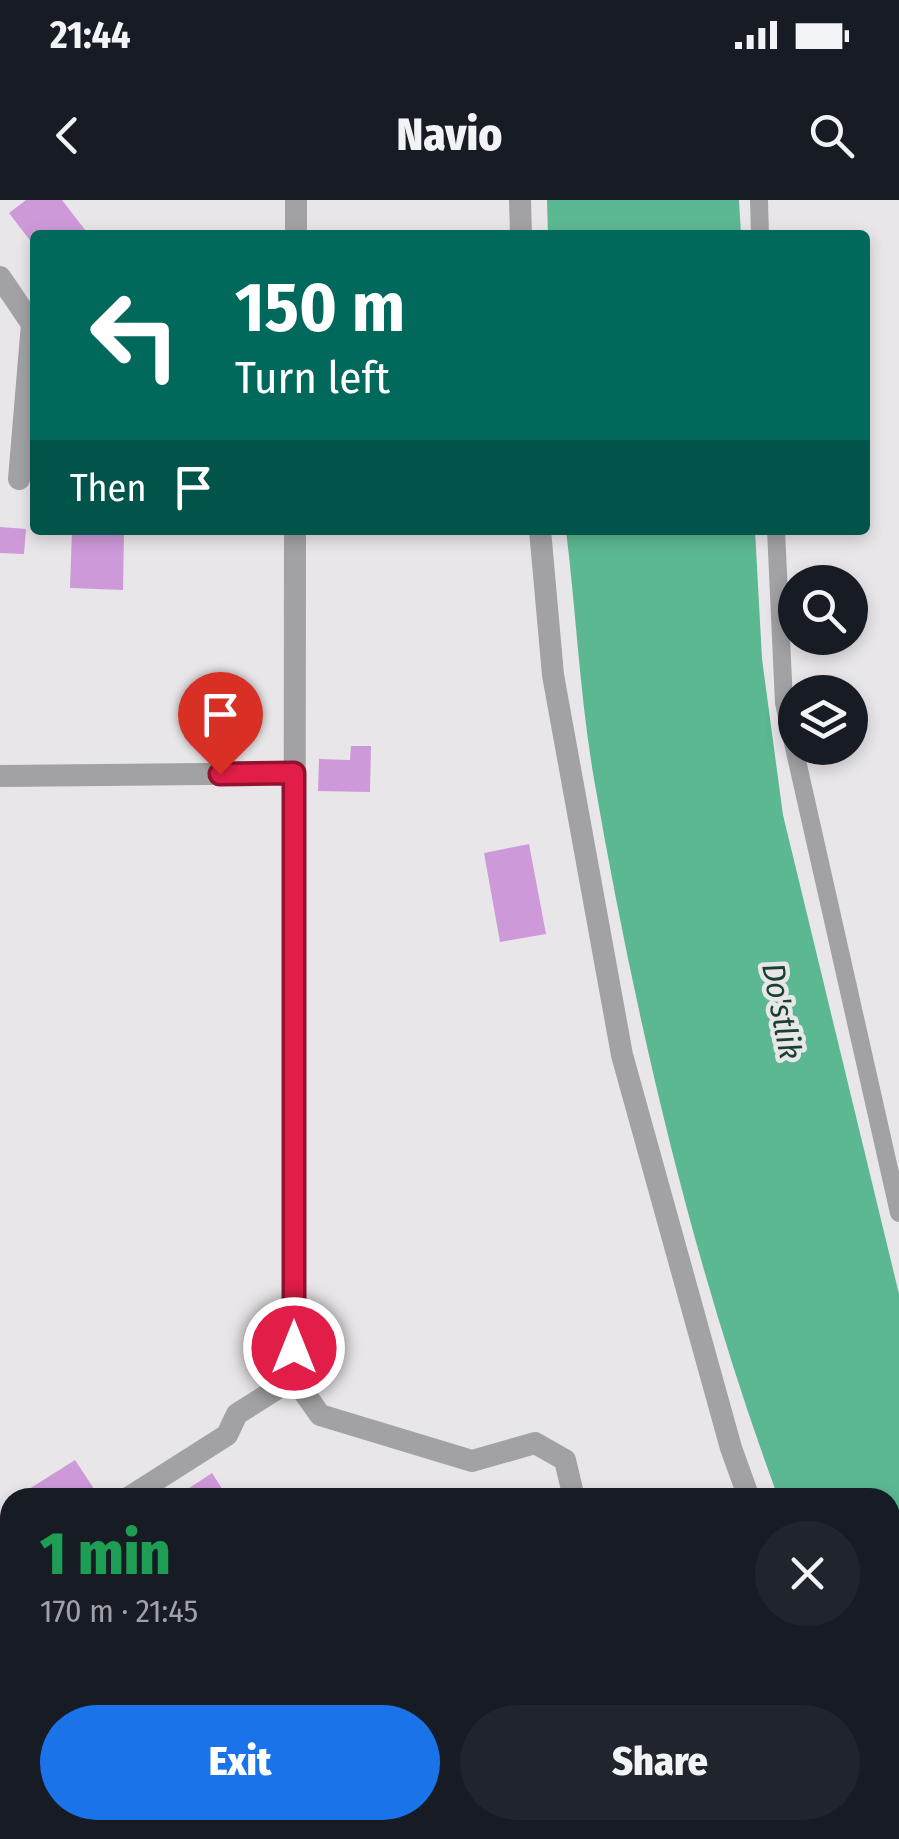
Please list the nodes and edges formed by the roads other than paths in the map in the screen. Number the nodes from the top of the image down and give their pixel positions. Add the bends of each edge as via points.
1 (296, 200) edge
2 (520, 200) edge
3 (759, 200) edge
4 (296, 230) edge
5 (521, 230) edge
6 (760, 230) edge
7 (0, 277) edge
8 (30, 321) edge
9 (30, 348) edge
10 (19, 479) dead end
11 (295, 535) edge
12 (540, 535) edge
13 (776, 535) edge
14 (294, 773) junction
15 (0, 776) edge
16 (899, 1213) edge
17 (294, 1378) junction
18 (144, 1488) edge
19 (572, 1488) edge
20 (746, 1488) edge

1 - 4 street
2 - 5 street
3 - 6 street
7 - 8 street
9 - 10 street
11 - 14 street
12 - 20 street via 553,675 622,1055
13 - 16 street via 784,703
14 - 15 street
14 - 17 street
17 - 18 street via 236,1414 227,1435
17 - 19 street via 320,1415 472,1461 534,1443 566,1460

